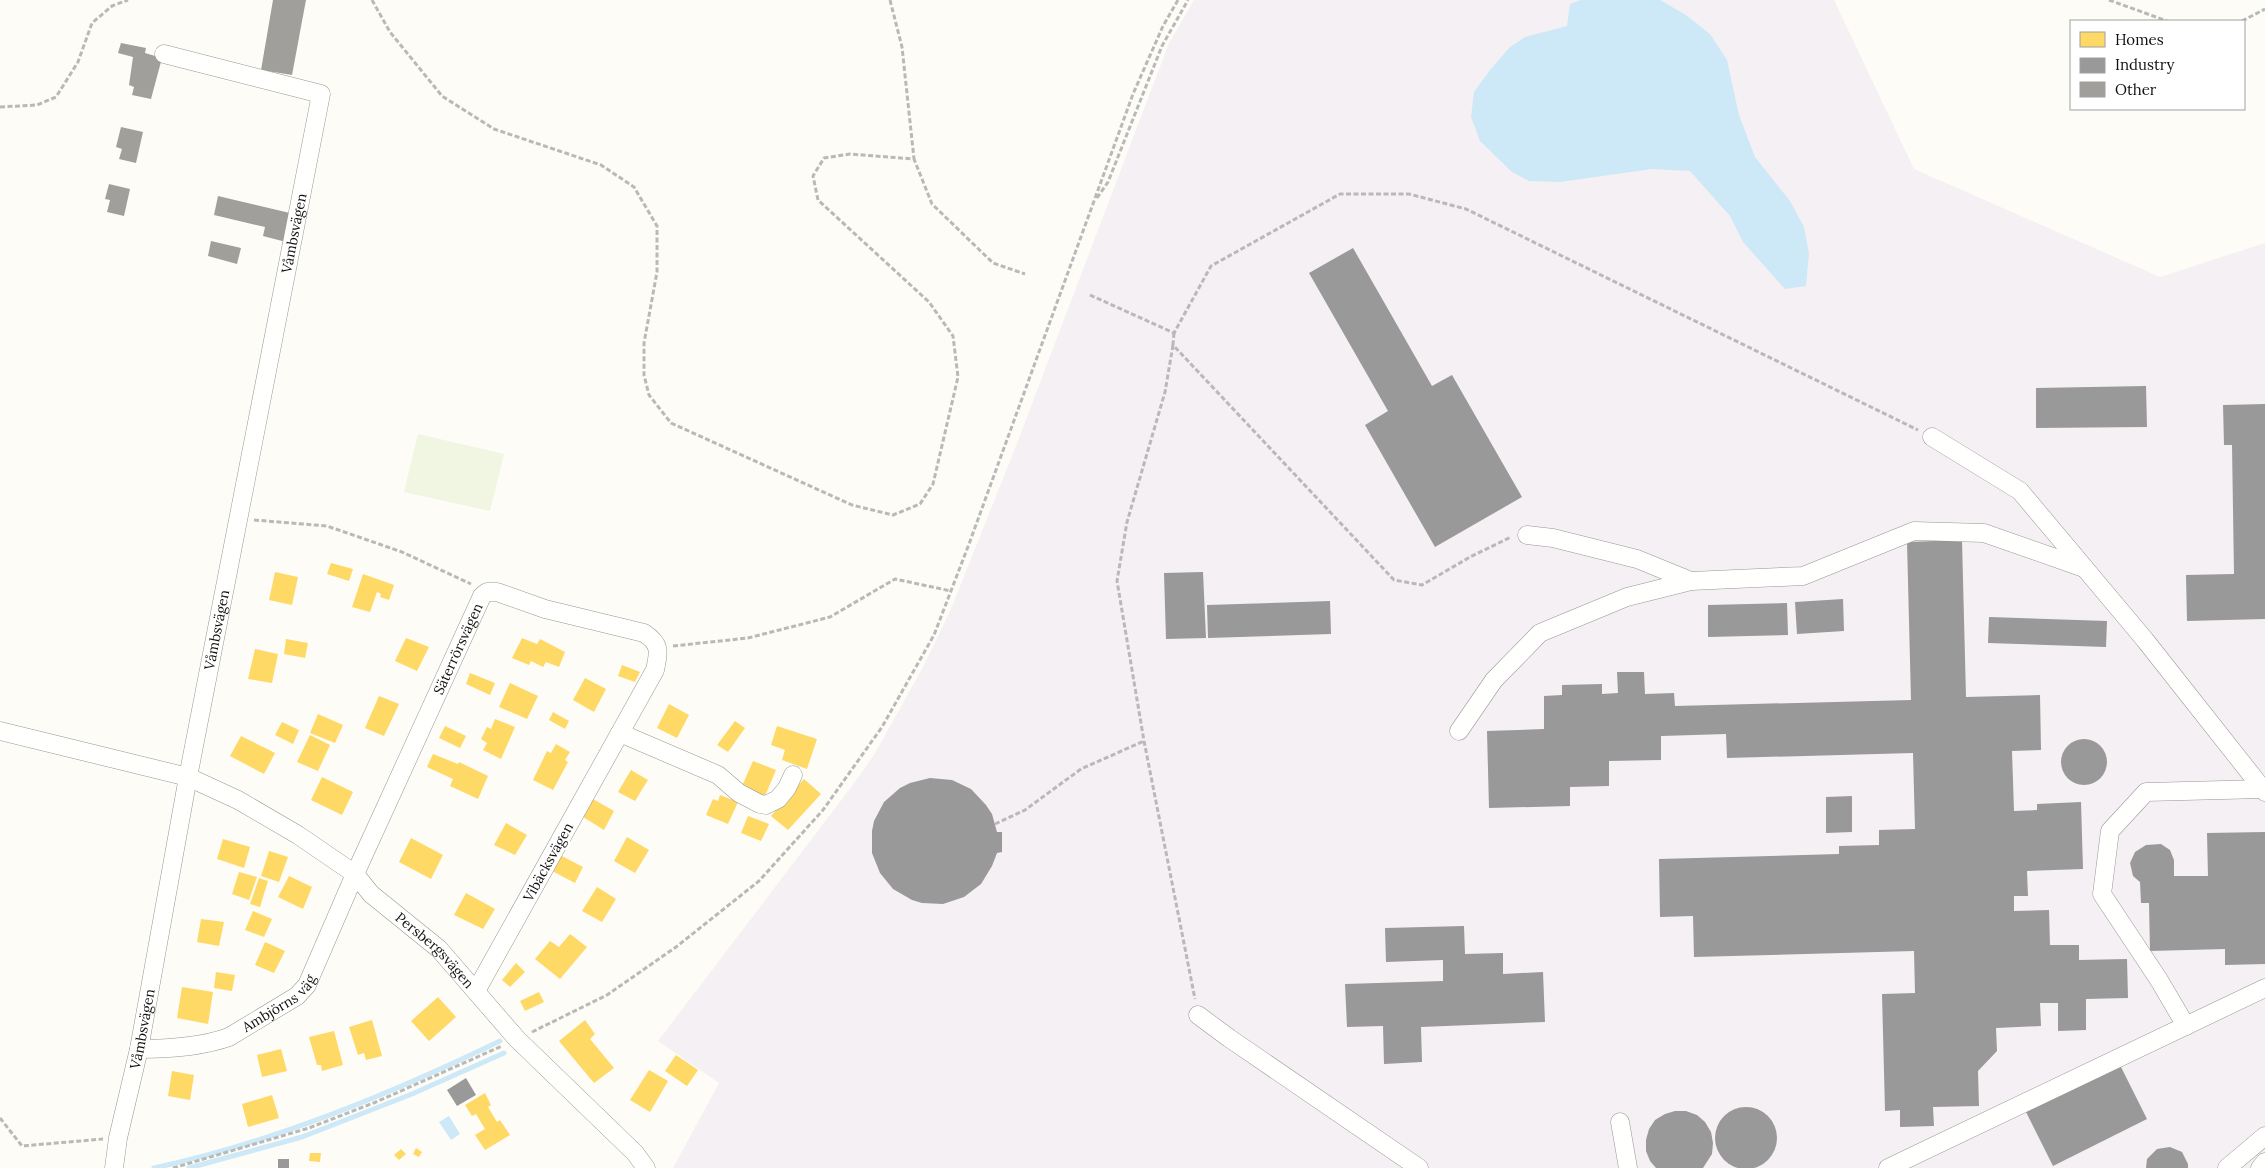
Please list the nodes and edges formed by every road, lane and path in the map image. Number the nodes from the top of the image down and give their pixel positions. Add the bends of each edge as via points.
1 (128, 0) edge
2 (372, 0) edge
3 (890, 0) edge
4 (1178, 0) edge
5 (1188, 0) edge
6 (2109, 0) edge
7 (2265, 9) edge
8 (2164, 20) edge
9 (2244, 20) edge
10 (164, 54) dead end
11 (0, 107) edge
12 (914, 159) junction
13 (1094, 202) junction
14 (1025, 274) dead end
15 (1090, 295) dead end
16 (1174, 333) junction
17 (1173, 345) junction
18 (1932, 437) joint
19 (238, 519) junction
20 (1526, 535) joint
21 (2084, 568) junction
22 (1691, 581) junction
23 (951, 591) junction
24 (488, 592) junction
25 (658, 648) junction
26 (0, 731) edge
27 (1459, 731) dead end
28 (620, 733) junction
29 (1144, 741) junction
30 (793, 775) dead end
31 (188, 777) junction
32 (2264, 791) edge
33 (995, 824) dead end
34 (355, 874) junction
35 (2265, 988) edge
36 (476, 991) junction
37 (1198, 1015) joint
38 (2186, 1026) junction
39 (517, 1039) junction
40 (139, 1048) junction
41 (0, 1118) edge
42 (1620, 1122) dead end
43 (2265, 1136) edge
44 (118, 1138) junction
45 (115, 1162) edge
46 (2265, 1162) edge
47 (173, 1168) edge
48 (646, 1168) edge
49 (1419, 1168) edge
50 (1628, 1168) edge
51 (1888, 1168) edge
52 (2227, 1168) edge
53 (2260, 1168) edge

1 - 11 path via 112,6 92,23 78,62 56,97 37,106
2 - 12 path via 390,32 442,96 494,129 601,165 634,187 657,226 657,272 644,343 644,374 649,395 671,423 852,505 894,515 920,504 932,484 958,377 953,336 929,302 818,200 813,176 824,158 850,154
3 - 12 path via 902,47
4 - 13 path via 1133,94
5 - 13 path via 1162,46 1108,182
6 - 8 path
7 - 9 path
10 - 19 street, Våmbsvägen via 321,94
12 - 14 path via 932,204 993,263
13 - 23 path
15 - 16 path
16 - 17 path
16 - 18 path via 1211,266 1340,194 1409,194 1466,209
17 - 20 path via 1394,580 1422,585 1512,536
17 - 29 path via 1165,392 1127,522 1117,581
18 - 21 street via 2020,491
19 - 24 path via 327,526 402,552
19 - 31 street, Våmbsvägen
20 - 22 street via 1552,538 1637,559
21 - 22 street via 1984,533 1914,531 1803,576
21 - 32 street
22 - 27 street via 1627,597 1540,633 1494,680
23 - 25 path via 895,579 830,617 748,638
23 - 39 path via 934,635 882,727 823,810 759,881 676,947 606,995
24 - 25 street, Säterrörsvägen via 498,592 545,609 644,633 655,640
24 - 34 street, Säterrörsvägen via 476,608
25 - 28 street, Vibäcksvägen via 655,670
26 - 31 street, Persbergsvägen
28 - 30 street via 718,775 739,793 760,804 778,800
28 - 36 street, Vibäcksvägen
29 - 33 path via 1082,769 1025,810
29 - 37 path
31 - 34 street, Persbergsvägen via 298,835
31 - 40 street, Våmbsvägen
32 - 38 street via 2146,792 2110,831 2102,894
34 - 36 street, Persbergsvägen via 371,894 439,949
34 - 40 street, Ambjörns väg via 307,985 297,996 216,1041
35 - 38 street
36 - 39 street, Persbergsvägen
37 - 49 street
38 - 51 street
39 - 47 path via 309,1128
39 - 48 street, Persbergsvägen via 635,1153
40 - 44 street, Våmbsvägen
41 - 44 path via 22,1146
42 - 50 street
43 - 52 street
44 - 45 street, Våmbsvägen
46 - 53 street

